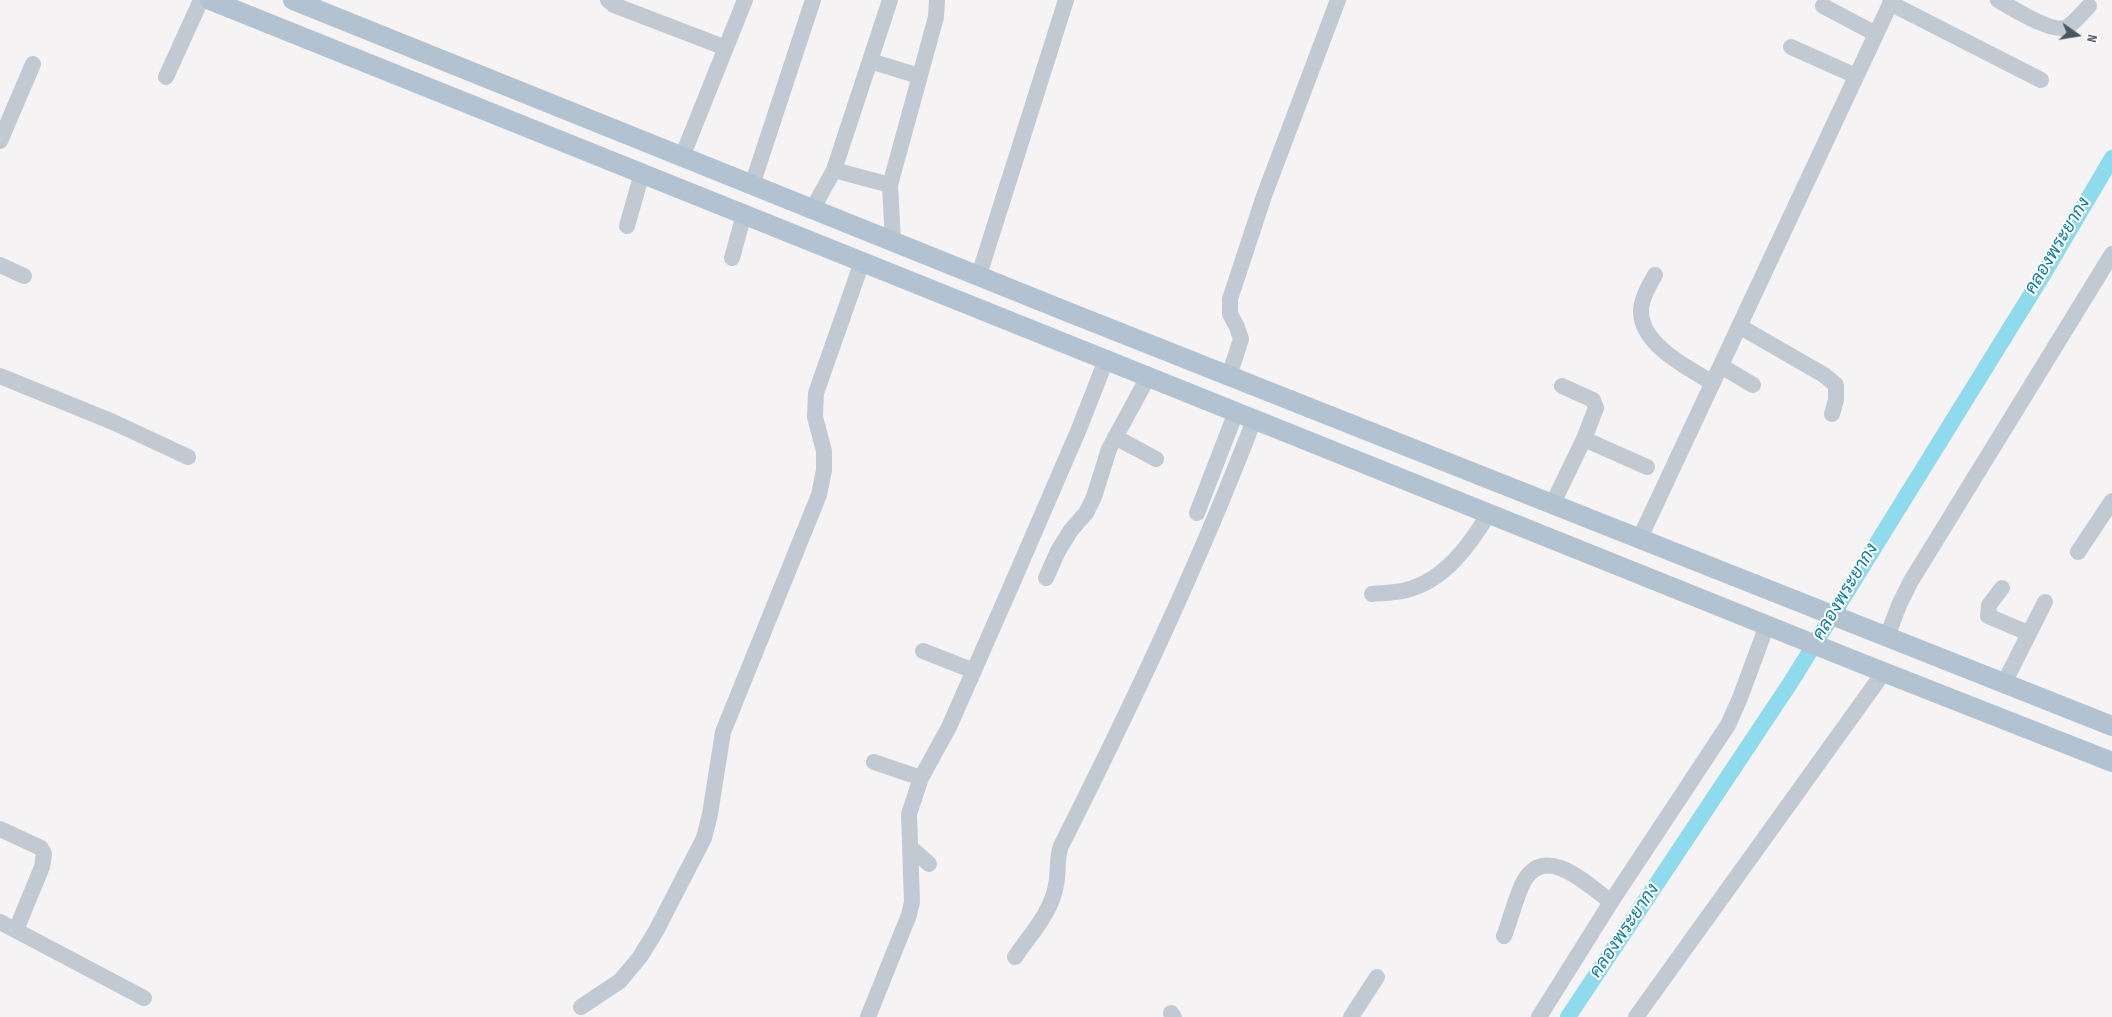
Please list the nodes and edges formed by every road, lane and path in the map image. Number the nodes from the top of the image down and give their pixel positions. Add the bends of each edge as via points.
1 (201, 0) edge
2 (210, 0) edge
3 (293, 0) edge
4 (608, 0) edge
5 (745, 0) edge
6 (813, 0) edge
7 (890, 0) edge
8 (937, 0) edge
9 (1066, 0) edge
10 (1338, 0) edge
11 (1891, 2) edge
12 (2007, 2) edge
13 (1823, 6) dead end
14 (2089, 6) dead end
15 (1876, 34) junction
16 (1791, 47) dead end
17 (726, 48) junction
18 (870, 60) junction
19 (33, 64) dead end
20 (919, 76) junction
21 (1856, 76) junction
22 (166, 77) dead end
23 (2042, 80) dead end
24 (0, 141) edge
25 (682, 157) junction
26 (834, 170) junction
27 (642, 173) junction
28 (752, 185) junction
29 (890, 185) junction
30 (812, 210) junction
31 (744, 214) junction
32 (627, 226) dead end
33 (893, 241) junction
34 (732, 258) dead end
35 (2110, 261) edge
36 (862, 262) junction
37 (0, 265) edge
38 (979, 275) junction
39 (1655, 275) dead end
40 (24, 276) dead end
41 (1068, 312) junction
42 (1739, 326) junction
43 (1058, 340) junction
44 (1106, 360) junction
45 (1720, 366) junction
46 (0, 376) edge
47 (1148, 376) junction
48 (1229, 376) junction
49 (1713, 383) junction
50 (1753, 385) dead end
51 (1562, 386) dead end
52 (1832, 414) dead end
53 (1245, 416) junction
54 (1115, 438) junction
55 (1584, 439) junction
56 (188, 457) dead end
57 (1156, 459) dead end
58 (1647, 467) dead end
59 (2112, 501) edge
60 (1552, 505) junction
61 (1197, 513) dead end
62 (1489, 514) junction
63 (1640, 540) junction
64 (2078, 552) dead end
65 (1046, 578) dead end
66 (2002, 588) dead end
67 (1372, 594) dead end
68 (2045, 602) dead end
69 (1767, 625) junction
70 (2028, 633) junction
71 (1883, 635) junction
72 (923, 651) dead end
73 (974, 671) junction
74 (1884, 672) junction
75 (2004, 683) junction
76 (2112, 726) edge
77 (874, 762) dead end
78 (2112, 762) edge
79 (921, 778) junction
80 (0, 829) edge
81 (910, 847) junction
82 (929, 864) dead end
83 (1611, 902) junction
84 (0, 922) edge
85 (16, 930) junction
86 (1504, 936) dead end
87 (1015, 957) dead end
88 (1377, 977) dead end
89 (144, 998) dead end
90 (581, 1007) dead end
91 (868, 1017) edge
92 (1351, 1017) edge
93 (1539, 1017) edge
94 (1636, 1017) edge

1 - 22 street
2 - 27 main road
3 - 25 main road
4 - 17 street
5 - 17 street
6 - 28 street
7 - 18 street
8 - 20 street via 936,17
9 - 38 street
10 - 48 street via 1264,196 1230,299 1230,314 1241,339
11 - 15 street
11 - 23 street
12 - 14 street via 2045,25 2058,29 2069,26
13 - 15 street
15 - 21 street
16 - 21 street
17 - 25 street
18 - 20 street
18 - 26 street
19 - 24 street
20 - 29 street
21 - 42 street
25 - 28 main road
26 - 29 street
26 - 30 street
27 - 31 main road
27 - 32 street
28 - 30 main road
29 - 33 street
30 - 33 main road
31 - 34 street
31 - 36 main road
33 - 38 main road
35 - 71 street via 1911,581
36 - 43 main road
36 - 90 street via 816,392 815,417 824,451 819,495 723,732 704,838 640,957 620,981
37 - 40 street
38 - 41 main road
39 - 49 street via 1641,311 1651,339 1672,358
41 - 43 main road
41 - 48 main road
42 - 45 street
42 - 52 street via 1836,385
43 - 44 main road
44 - 47 main road
44 - 73 street via 1040,522
45 - 49 street
45 - 50 street
46 - 56 street
47 - 53 main road
47 - 54 street
48 - 60 main road
49 - 63 street
51 - 55 street via 1593,400 1595,404
53 - 61 street
53 - 62 main road
53 - 87 street via 1212,529 1061,846 1052,897
54 - 57 street
54 - 65 street via 1094,498 1058,551
55 - 58 street
55 - 60 street
59 - 64 street
60 - 63 main road
62 - 67 street via 1473,541 1439,573 1405,591
62 - 69 main road
63 - 71 main road
66 - 70 street via 1989,605 1988,616
68 - 70 street
69 - 74 main road
69 - 83 street via 1728,725
70 - 75 street
71 - 75 main road
72 - 73 street
73 - 79 street via 949,728
74 - 78 main road
74 - 94 street
75 - 76 main road
77 - 79 street
79 - 81 street via 909,814
80 - 85 street via 41,848 44,854 42,867
81 - 82 street
81 - 91 street via 910,915
83 - 86 street via 1573,874 1542,865 1534,869 1524,882
83 - 93 street
84 - 85 street
85 - 89 street
88 - 92 street

